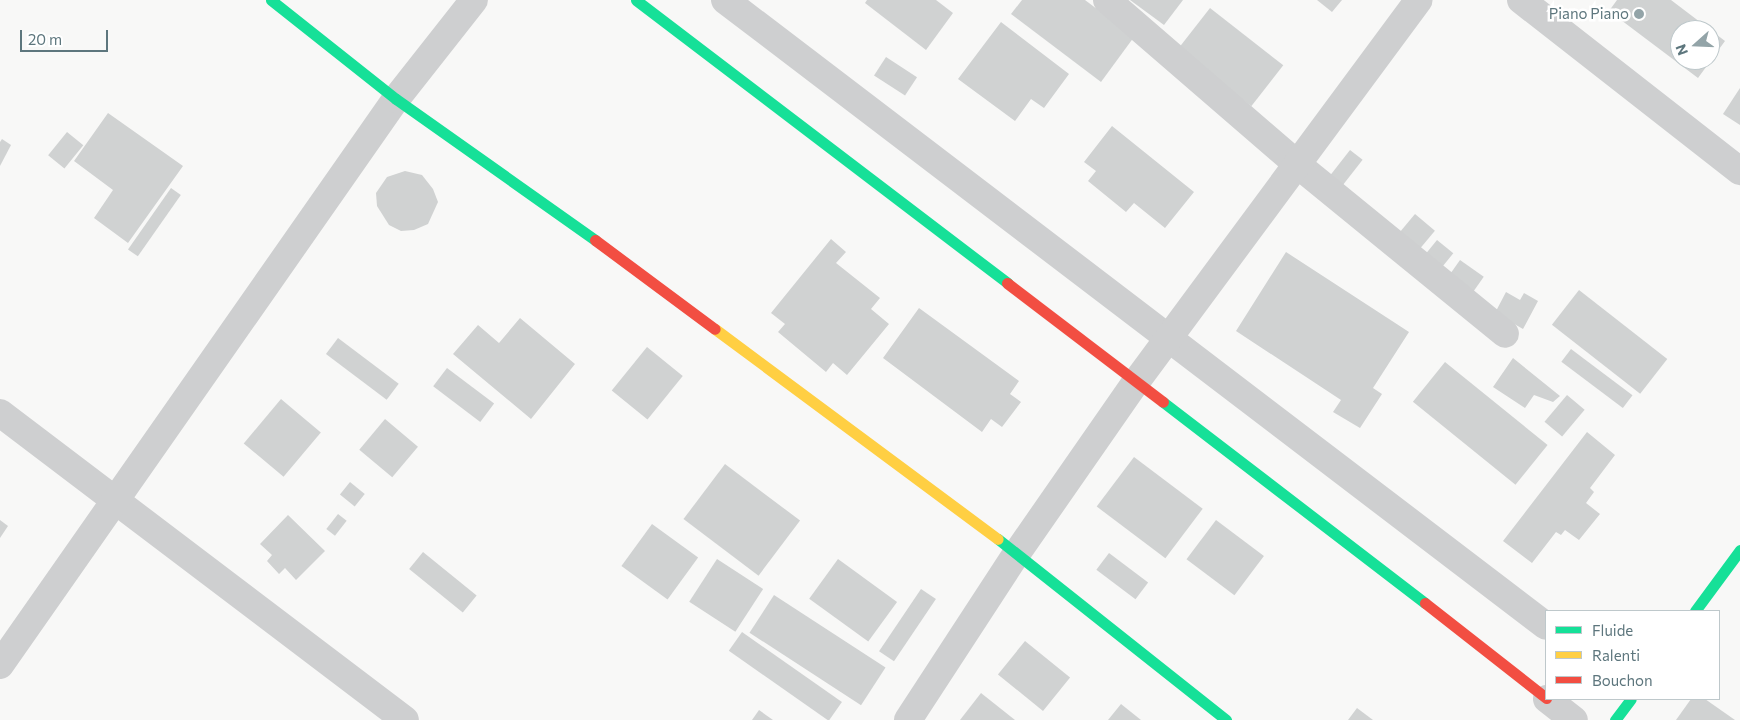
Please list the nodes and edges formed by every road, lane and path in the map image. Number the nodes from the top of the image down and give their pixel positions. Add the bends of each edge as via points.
1 (271, 0) edge
2 (474, 0) edge
3 (636, 0) edge
4 (725, 0) edge
5 (1107, 0) edge
6 (1419, 0) edge
7 (1521, 0) edge
8 (396, 99) junction
9 (1298, 165) junction
10 (1740, 171) edge
11 (1505, 334) dead end
12 (1169, 340) junction
13 (1136, 382) junction
14 (0, 413) edge
15 (115, 500) junction
16 (1740, 550) edge
17 (1017, 553) junction
18 (1696, 610) edge
19 (1545, 625) edge
20 (0, 665) edge
21 (1545, 696) edge
22 (1549, 700) edge
23 (1630, 700) edge
24 (405, 720) edge
25 (908, 720) edge
26 (1226, 720) edge
27 (1574, 720) edge
28 (1615, 720) edge

1 - 8 street
2 - 8 street
3 - 13 street
4 - 12 street
5 - 9 street
6 - 9 street
7 - 10 street
8 - 15 street
8 - 17 street via 594,239
9 - 11 street
9 - 12 street
12 - 13 street
12 - 19 street
13 - 17 street
13 - 21 street
14 - 15 street
15 - 20 street
15 - 24 street
16 - 18 street
17 - 25 street
17 - 26 street
22 - 27 street
23 - 28 street

